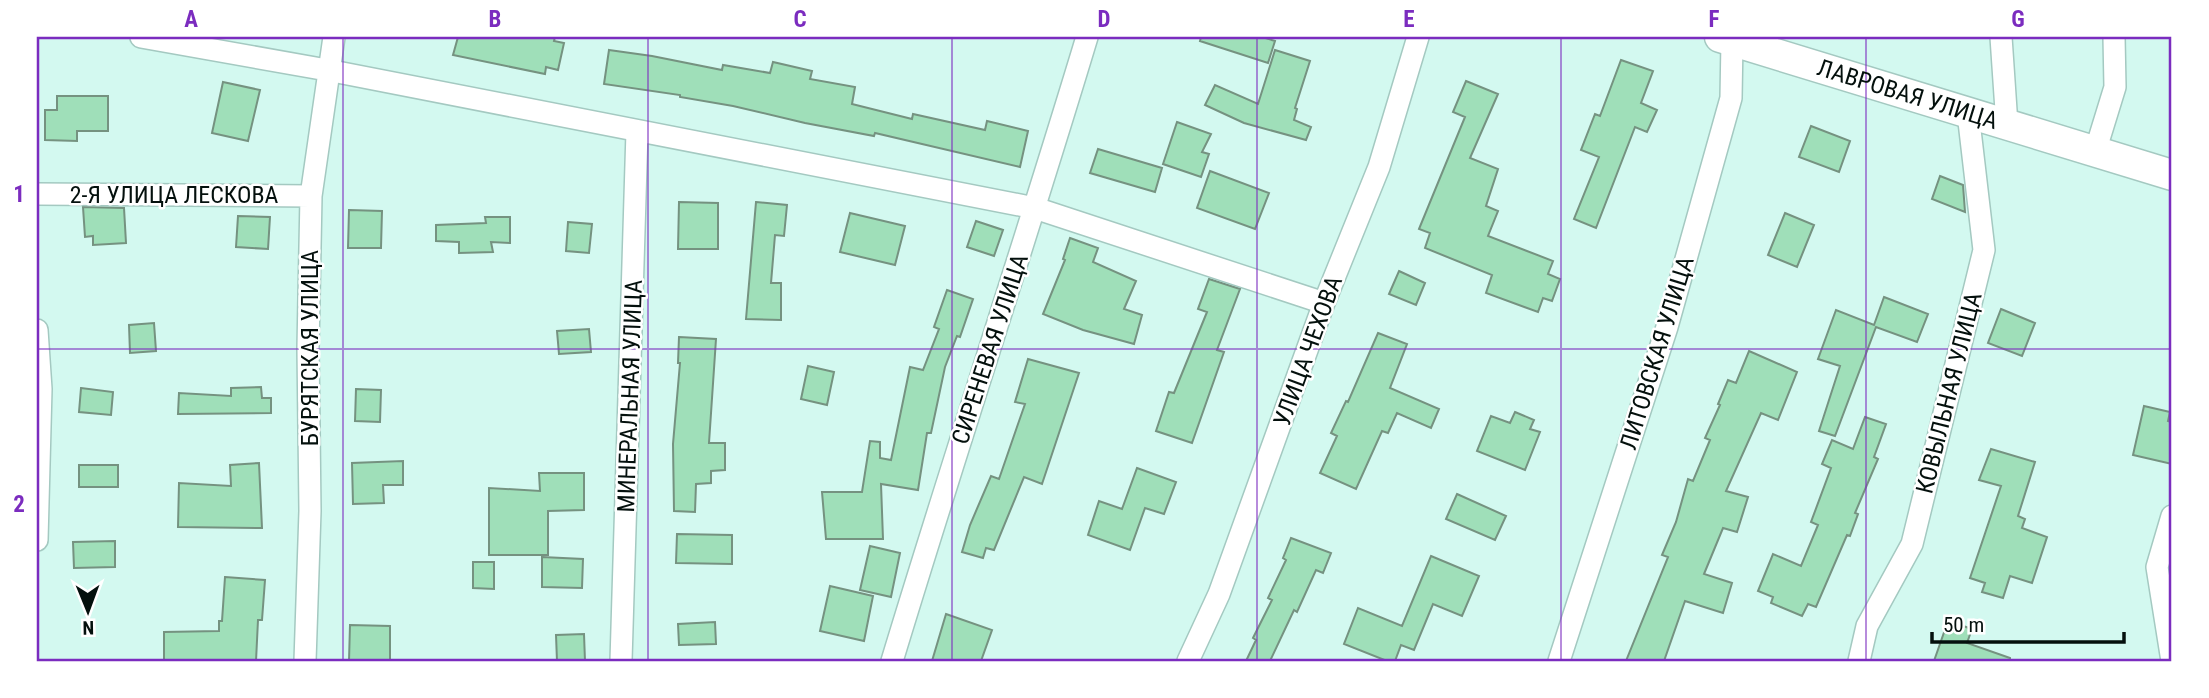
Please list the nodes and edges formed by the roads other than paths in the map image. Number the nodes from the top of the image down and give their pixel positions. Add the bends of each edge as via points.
1 (141, 37) edge
2 (334, 37) edge
3 (1087, 37) edge
4 (1418, 37) edge
5 (2001, 37) edge
6 (2114, 37) edge
7 (1729, 38) edge
8 (327, 70) junction
9 (1968, 113) junction
10 (2007, 125) junction
11 (637, 131) junction
12 (2095, 152) junction
13 (2172, 175) edge
14 (37, 194) edge
15 (310, 196) junction
16 (1035, 208) junction
17 (1324, 303) junction
18 (37, 330) edge
19 (2172, 516) edge
20 (37, 540) edge
21 (305, 661) edge
22 (621, 661) edge
23 (892, 661) edge
24 (1188, 661) edge
25 (1559, 661) edge
26 (1859, 661) edge
27 (2172, 661) edge

1 - 8 street
2 - 8 street, БУРЯТСКАЯ УЛИЦА
3 - 16 street, СИРЕНЕВАЯ УЛИЦА
4 - 17 street, УЛИЦА ЧЕХОВА via 1379,167
5 - 10 street
6 - 12 street via 2115,87
7 - 9 street, ЛАВРОВАЯ УЛИЦА
7 - 25 street, ЛИТОВСКАЯ УЛИЦА via 1731,98 1668,327
8 - 11 street
8 - 15 street, БУРЯТСКАЯ УЛИЦА
9 - 10 street, ЛАВРОВАЯ УЛИЦА
9 - 26 street, КОВЫЛЬНАЯ УЛИЦА via 1984,250 1912,544 1867,626
10 - 12 street, ЛАВРОВАЯ УЛИЦА
11 - 16 street
11 - 22 street, МИНЕРАЛЬНАЯ УЛИЦА
12 - 13 street, ЛАВРОВАЯ УЛИЦА
14 - 15 street, 2-Я УЛИЦА ЛЕСКОВА
15 - 21 street, БУРЯТСКАЯ УЛИЦА
16 - 17 street
16 - 23 street, СИРЕНЕВАЯ УЛИЦА
17 - 24 street, УЛИЦА ЧЕХОВА via 1219,594
18 - 20 street via 41,389
19 - 27 street via 2157,567

